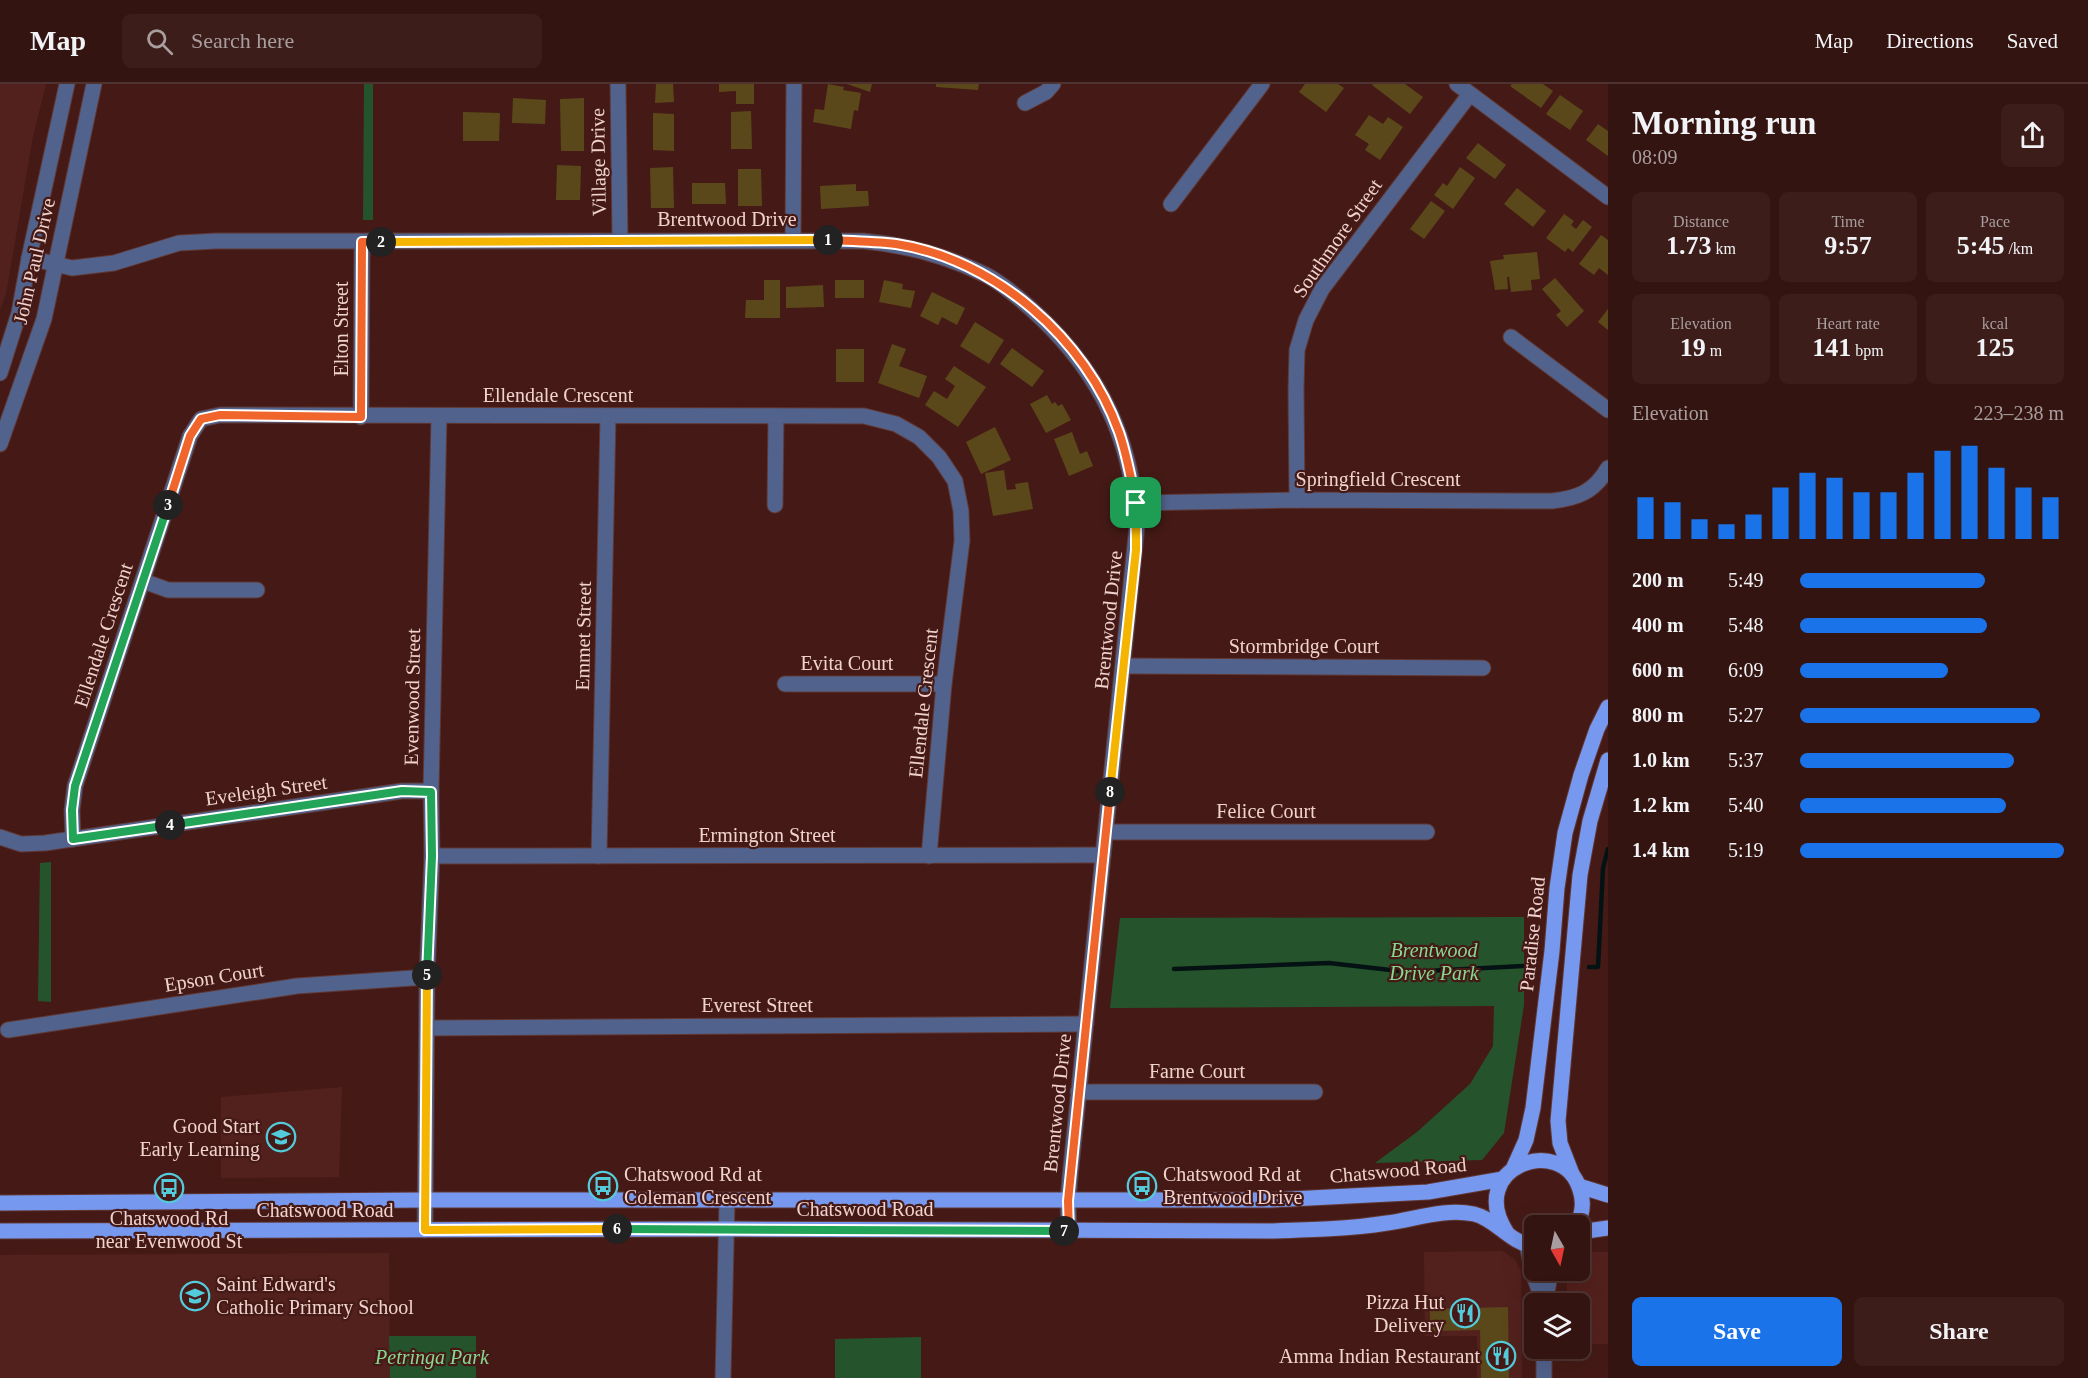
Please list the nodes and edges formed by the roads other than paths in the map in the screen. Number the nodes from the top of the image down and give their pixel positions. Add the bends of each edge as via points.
1 (67, 84) edge
2 (94, 84) edge
3 (618, 84) edge
4 (794, 84) edge
5 (1053, 84) edge
6 (1262, 84) edge
7 (1464, 89) edge
8 (1025, 103) dead end
9 (1608, 197) edge
10 (1171, 204) dead end
11 (620, 240) junction
12 (793, 240) junction
13 (362, 242) junction
14 (29, 258) junction
15 (56, 265) junction
16 (1511, 337) dead end
17 (0, 373) edge
18 (1608, 410) edge
19 (439, 416) junction
20 (361, 417) junction
21 (608, 417) junction
22 (776, 417) junction
23 (0, 444) edge
24 (1608, 468) edge
25 (1298, 500) junction
26 (1136, 503) junction
27 (775, 505) dead end
28 (143, 581) junction
29 (257, 590) dead end
30 (1124, 666) junction
31 (1483, 668) dead end
32 (785, 684) dead end
33 (944, 684) junction
34 (1608, 707) edge
35 (1608, 760) edge
36 (431, 792) junction
37 (1106, 832) junction
38 (1427, 832) dead end
39 (0, 837) edge
40 (73, 839) junction
41 (1103, 855) junction
42 (432, 856) junction
43 (599, 856) junction
44 (929, 856) junction
45 (427, 977) junction
46 (1086, 1024) junction
47 (428, 1028) junction
48 (8, 1030) dead end
49 (1078, 1092) junction
50 (1316, 1092) dead end
51 (1508, 1174) junction
52 (1576, 1180) junction
53 (1608, 1195) edge
54 (425, 1200) junction
55 (727, 1201) junction
56 (1068, 1201) junction
57 (0, 1203) edge
58 (1580, 1215) edge
59 (1608, 1228) edge
60 (727, 1229) junction
61 (425, 1230) junction
62 (0, 1231) edge
63 (1069, 1231) junction
64 (1590, 1231) edge
65 (1507, 1233) junction
66 (1524, 1244) edge
67 (1544, 1359) edge
68 (723, 1378) edge
69 (1544, 1378) edge

1 - 14 street, John Paul Drive
2 - 15 street, John Paul Drive
3 - 11 street, Village Drive
4 - 12 street
5 - 8 street
6 - 10 street
7 - 9 street
7 - 25 street, Southmore Street via 1322,289 1306,320 1297,350
11 - 12 street, Brentwood Drive
11 - 13 street, Brentwood Drive
12 - 26 street, Brentwood Drive via 898,244 988,276 1027,304 1088,370 1119,431
13 - 15 street, Brentwood Drive via 179,243 114,263 72,268
13 - 20 street, Elton Street
14 - 15 street, Brentwood Drive
14 - 17 street, John Paul Drive via 20,314
15 - 23 street, John Paul Drive via 44,319
16 - 18 street
19 - 20 street, Ellendale Crescent
19 - 21 street, Ellendale Crescent
19 - 36 street, Evenwood Street
20 - 28 street, Ellendale Crescent via 220,415 201,419 190,436
21 - 22 street, Ellendale Crescent
21 - 43 street, Emmet Street
22 - 27 street
22 - 33 street, Ellendale Crescent via 864,416 896,424 933,451 955,482 962,542
24 - 25 street, Springfield Crescent via 1594,488 1573,499
25 - 26 street, Springfield Crescent
26 - 30 street, Brentwood Drive via 1136,550
28 - 29 street via 168,590
28 - 40 street, Ellendale Crescent via 75,786
30 - 31 street, Stormbridge Court
30 - 37 street, Brentwood Drive
32 - 33 street, Evita Court
33 - 44 street, Ellendale Crescent
34 - 51 main road, Paradise Road via 1581,775 1565,833 1533,1108 1527,1140
35 - 52 main road, Paradise Road via 1580,874 1558,1121 1560,1143
36 - 40 street, Eveleigh Street via 402,791
36 - 42 street, Evenwood Street
37 - 38 street, Felice Court
37 - 41 street, Brentwood Drive
39 - 40 street, Eveleigh Street via 21,844
41 - 44 street, Ermington Street
41 - 46 street, Brentwood Drive
42 - 43 street, Ermington Street
42 - 45 street, Evenwood Street
43 - 44 street, Ermington Street
45 - 47 street, Evenwood Street
45 - 48 street, Epson Court via 297,986
46 - 47 street, Everest Street
46 - 49 street, Brentwood Drive
47 - 54 street, Evenwood Street
49 - 50 street, Farne Court
49 - 56 street, Brentwood Drive
51 - 52 main road, Chatswood Road via 1527,1162 1544,1160 1559,1164
51 - 56 main road, Chatswood Road via 1428,1192 1271,1200
51 - 65 main road via 1497,1192 1496,1207
52 - 53 main road, Chatswood Road
52 - 58 main road via 1583,1198
54 - 55 main road, Chatswood Road
54 - 57 main road, Chatswood Road
54 - 61 street, Evenwood Street
55 - 56 main road, Chatswood Road
55 - 60 street
56 - 63 street, Brentwood Drive
59 - 64 main road
60 - 61 main road, Chatswood Road
60 - 63 main road, Chatswood Road
60 - 68 street
61 - 62 main road, Chatswood Road
63 - 65 main road, Chatswood Road via 1341,1229 1449,1213 1476,1214
65 - 66 main road, Chatswood Road
67 - 69 street

